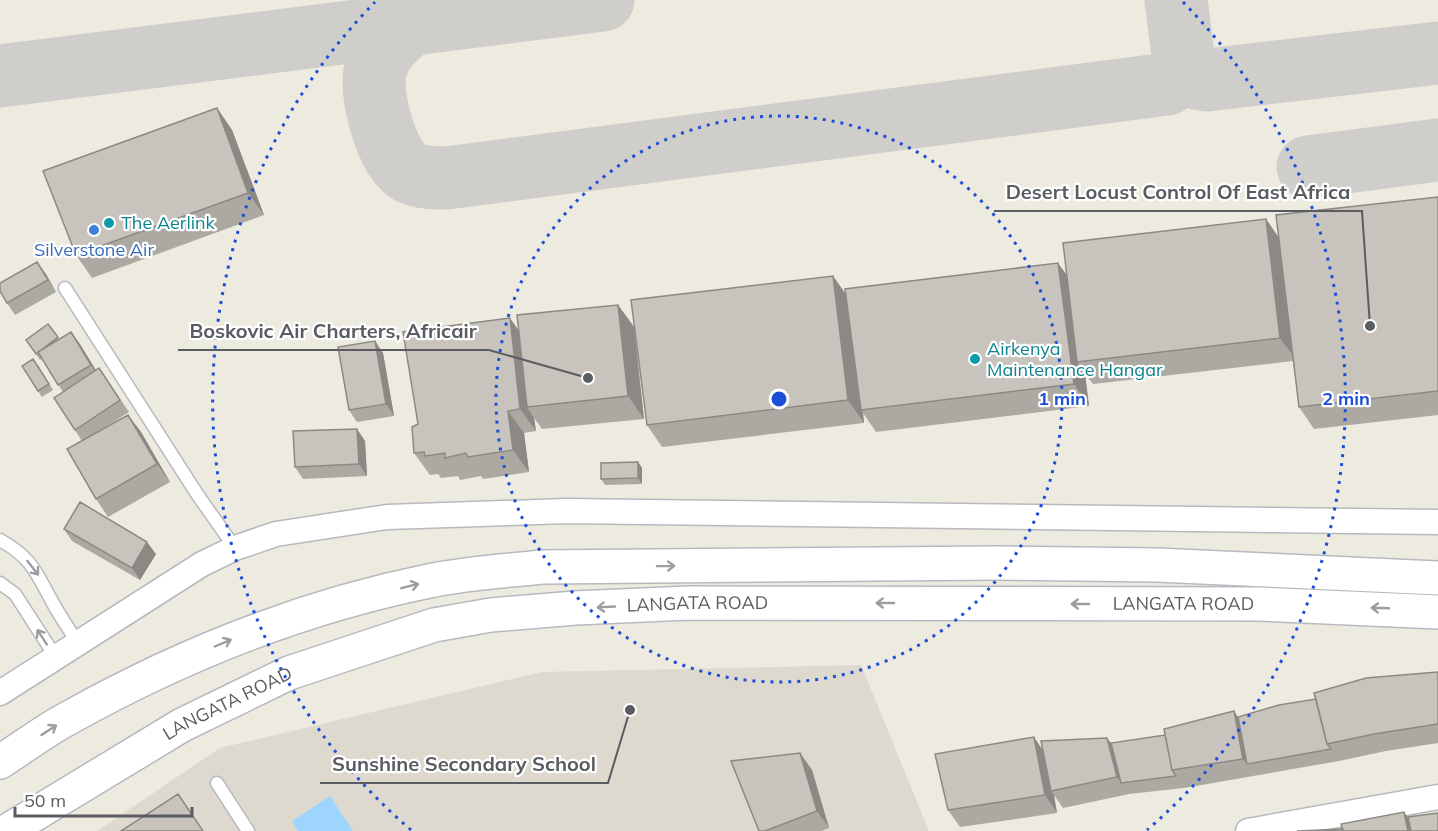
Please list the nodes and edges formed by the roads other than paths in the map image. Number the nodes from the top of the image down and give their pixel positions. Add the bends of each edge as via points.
1 (65, 288) dead end
2 (1438, 522) edge
3 (0, 540) edge
4 (235, 548) junction
5 (1438, 578) edge
6 (0, 583) edge
7 (1438, 612) edge
8 (77, 642) junction
9 (55, 656) junction
10 (0, 693) edge
11 (0, 762) edge
12 (217, 783) dead end
13 (1438, 797) edge
14 (7, 831) edge
15 (248, 831) edge
16 (1248, 831) edge

1 - 4 lane
2 - 4 street via 566,511 387,517 276,534
3 -> 8 lane via 15,548 36,569
4 - 8 street via 202,564
11 -> 5 main road, LANGATA ROAD via 73,716 179,662 249,633 338,603 430,581 485,573 542,567 997,563 1157,565
9 -> 6 lane via 15,594
7 -> 14 main road, LANGATA ROAD via 1260,604 689,603 491,615 434,625 289,673 182,725
8 - 9 street
9 - 10 street
12 - 15 lane
13 - 16 street

